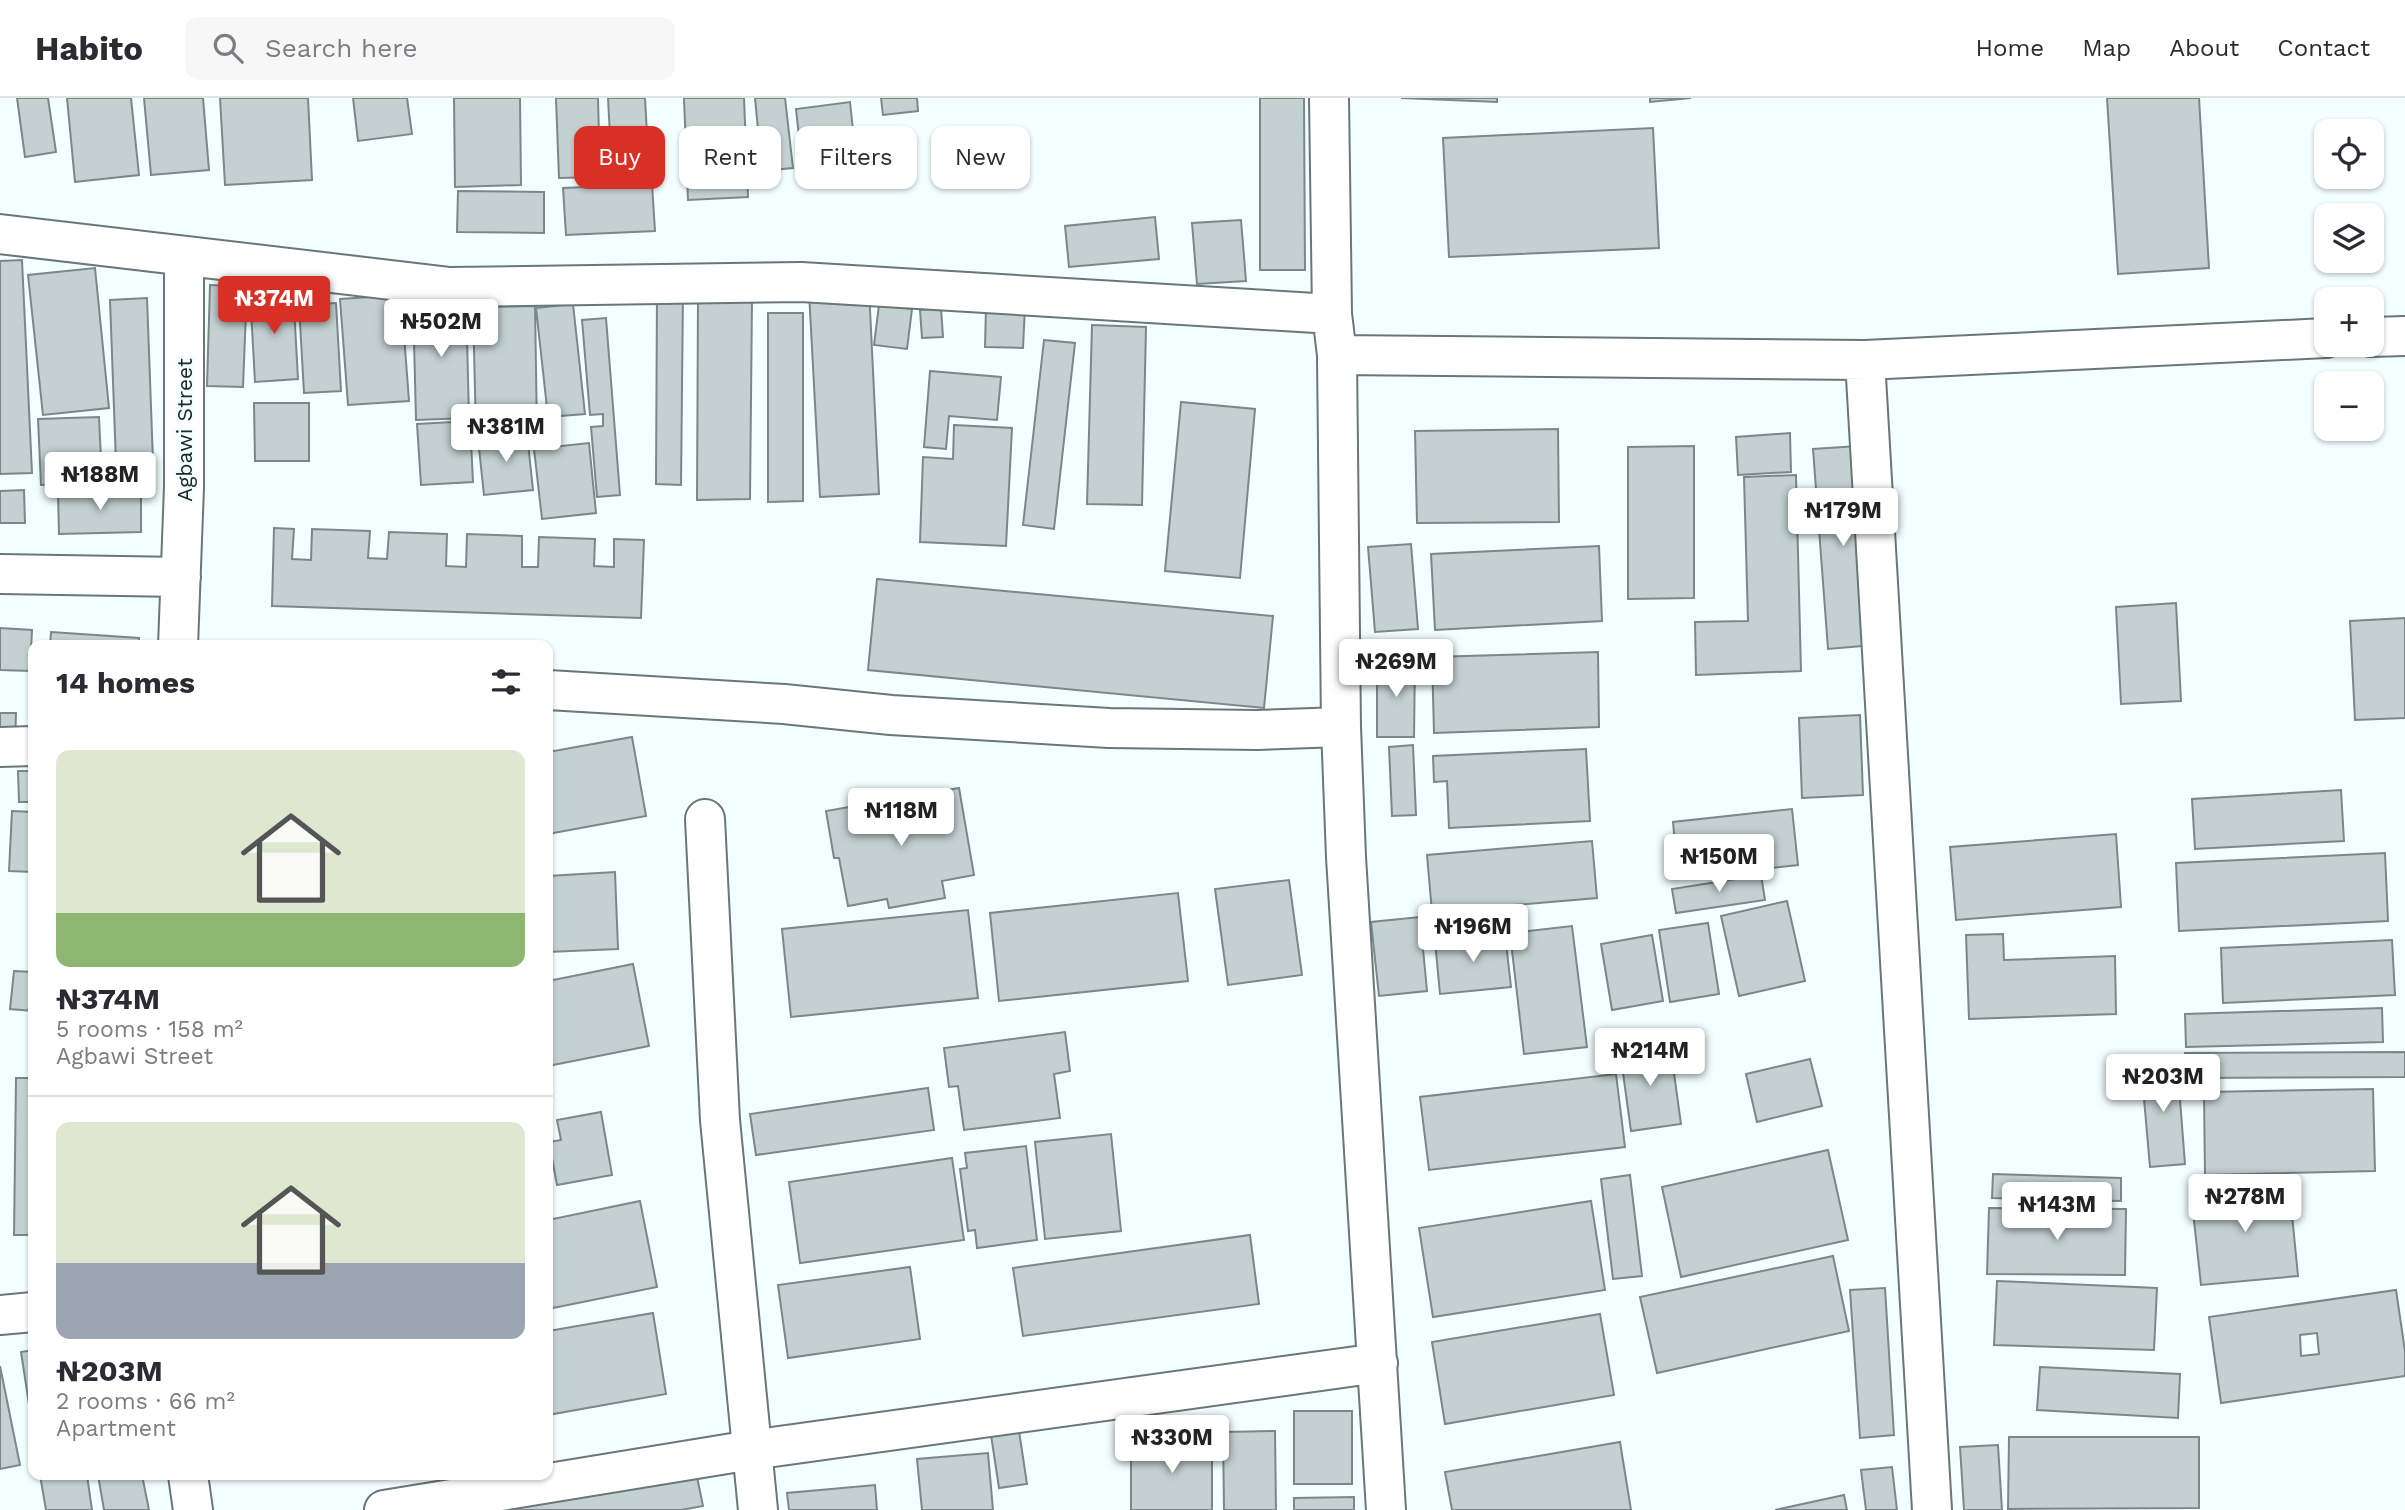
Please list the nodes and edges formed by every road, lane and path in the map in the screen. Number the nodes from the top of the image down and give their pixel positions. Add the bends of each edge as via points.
1 (1329, 98) edge
2 (0, 234) edge
3 (184, 256) junction
4 (1332, 314) junction
5 (2405, 336) edge
6 (2384, 337) edge
7 (2314, 339) edge
8 (1337, 355) junction
9 (1866, 360) junction
10 (0, 573) edge
11 (181, 577) junction
12 (178, 640) edge
13 (553, 690) edge
14 (1341, 727) junction
15 (28, 746) edge
16 (0, 747) edge
17 (705, 819) dead end
18 (28, 1312) edge
19 (0, 1315) edge
20 (1378, 1363) junction
21 (751, 1450) junction
22 (189, 1480) edge
23 (193, 1510) edge
24 (384, 1510) edge
25 (758, 1510) edge
26 (1386, 1510) edge
27 (1932, 1510) edge

1 - 4 street
2 - 3 street
3 - 4 street via 450,287 801,282
3 - 11 street, Agbawi Street
4 - 8 street
5 - 6 street
7 - 9 street
8 - 9 street
8 - 14 street
9 - 27 street
10 - 11 street
11 - 12 street, Agbawi Street
13 - 14 street via 1109,728
14 - 20 street
15 - 16 street
17 - 21 street via 720,1120
18 - 19 street
20 - 21 street
20 - 26 street
21 - 24 street
21 - 25 street
22 - 23 street

